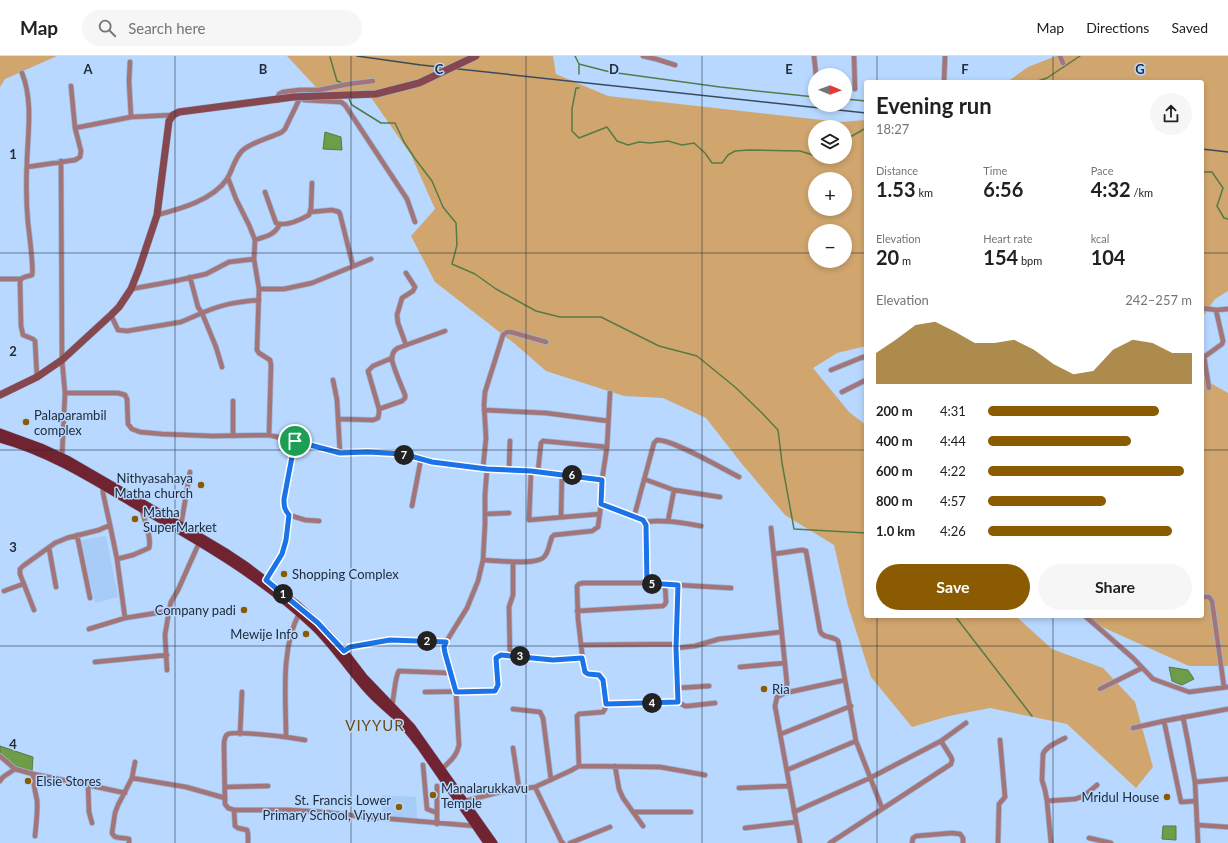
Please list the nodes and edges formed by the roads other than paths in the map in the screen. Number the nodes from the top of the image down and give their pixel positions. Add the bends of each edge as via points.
1 (476, 56) edge
2 (643, 56) edge
3 (814, 56) edge
4 (854, 56) edge
5 (945, 56) edge
6 (1060, 56) edge
7 (130, 62) dead end
8 (1063, 63) dead end
9 (675, 65) dead end
10 (815, 68) edge
11 (22, 73) dead end
12 (944, 80) edge
13 (373, 81) dead end
14 (71, 86) dead end
15 (855, 89) dead end
16 (278, 99) junction
17 (299, 100) junction
18 (173, 115) junction
19 (132, 117) junction
20 (75, 128) junction
21 (61, 161) junction
22 (27, 167) junction
23 (228, 178) junction
24 (312, 183) dead end
25 (265, 192) dead end
26 (310, 212) junction
27 (157, 215) junction
28 (415, 222) dead end
29 (280, 224) junction
30 (254, 240) junction
31 (254, 259) junction
32 (371, 259) dead end
33 (353, 266) junction
34 (406, 273) dead end
35 (190, 277) junction
36 (0, 279) edge
37 (21, 279) junction
38 (131, 289) junction
39 (259, 289) junction
40 (259, 300) junction
41 (1204, 308) edge
42 (1228, 309) edge
43 (1216, 310) junction
44 (202, 314) junction
45 (111, 315) junction
46 (445, 331) dead end
47 (546, 342) dead end
48 (406, 345) junction
49 (864, 357) edge
50 (392, 358) junction
51 (62, 360) junction
52 (222, 367) dead end
53 (831, 370) dead end
54 (37, 377) junction
55 (333, 380) dead end
56 (864, 381) edge
57 (1209, 388) dead end
58 (842, 392) dead end
59 (65, 393) junction
60 (610, 393) dead end
61 (0, 395) edge
62 (233, 401) dead end
63 (378, 409) junction
64 (484, 410) junction
65 (339, 419) junction
66 (608, 421) junction
67 (0, 432) edge
68 (269, 435) junction
69 (233, 436) junction
70 (0, 439) edge
71 (295, 441) junction
72 (510, 441) dead end
73 (607, 447) junction
74 (340, 453) junction
75 (62, 457) junction
76 (421, 459) junction
77 (485, 468) junction
78 (509, 469) junction
79 (531, 471) junction
80 (538, 471) junction
81 (190, 472) dead end
82 (562, 474) junction
83 (739, 477) dead end
84 (644, 479) junction
85 (602, 480) junction
86 (103, 486) junction
87 (674, 490) junction
88 (720, 497) dead end
89 (601, 504) junction
90 (412, 506) dead end
91 (140, 508) junction
92 (485, 514) junction
93 (509, 514) dead end
94 (600, 514) junction
95 (289, 515) junction
96 (561, 517) junction
97 (634, 517) junction
98 (319, 521) dead end
99 (668, 521) junction
100 (644, 522) junction
101 (110, 525) junction
102 (181, 525) junction
103 (701, 526) dead end
104 (771, 528) dead end
105 (77, 536) junction
106 (199, 543) junction
107 (49, 548) junction
108 (774, 554) junction
109 (117, 559) junction
110 (483, 560) junction
111 (513, 562) junction
112 (266, 580) junction
113 (647, 583) junction
114 (24, 584) junction
115 (665, 584) junction
116 (678, 585) junction
117 (56, 587) dead end
118 (731, 588) dead end
119 (4, 592) dead end
120 (1204, 597) edge
121 (90, 598) dead end
122 (34, 610) dead end
123 (169, 611) junction
124 (578, 611) junction
125 (301, 612) junction
126 (125, 618) junction
127 (1087, 618) edge
128 (89, 629) dead end
129 (781, 632) junction
130 (446, 642) junction
131 (581, 645) junction
132 (676, 646) junction
133 (344, 651) junction
134 (166, 655) junction
135 (510, 656) junction
136 (582, 658) junction
137 (95, 662) dead end
138 (785, 663) junction
139 (740, 667) dead end
140 (1142, 668) junction
141 (167, 670) dead end
142 (450, 673) junction
143 (845, 680) junction
144 (709, 686) dead end
145 (1226, 687) edge
146 (677, 688) junction
147 (1100, 689) dead end
148 (242, 692) dead end
149 (425, 692) dead end
150 (456, 692) junction
151 (785, 693) junction
152 (678, 702) junction
153 (715, 703) dead end
154 (606, 704) junction
155 (392, 706) junction
156 (850, 706) junction
157 (1228, 708) edge
158 (513, 709) dead end
159 (1182, 717) junction
160 (1164, 721) junction
161 (966, 723) dead end
162 (1132, 728) dead end
163 (240, 734) junction
164 (780, 734) junction
165 (286, 737) junction
166 (1065, 738) dead end
167 (305, 740) dead end
168 (1000, 740) dead end
169 (940, 741) junction
170 (856, 742) junction
171 (513, 748) dead end
172 (0, 756) edge
173 (135, 762) dead end
174 (423, 765) dead end
175 (579, 766) junction
176 (614, 766) junction
177 (15, 769) junction
178 (442, 769) junction
179 (787, 770) junction
180 (33, 774) junction
181 (705, 775) dead end
182 (132, 778) junction
183 (870, 778) junction
184 (1228, 779) edge
185 (551, 780) junction
186 (0, 781) edge
187 (1195, 782) junction
188 (88, 785) junction
189 (1097, 785) dead end
190 (268, 786) dead end
191 (437, 786) dead end
192 (789, 786) junction
193 (225, 787) junction
194 (535, 787) junction
195 (519, 788) junction
196 (739, 788) dead end
197 (125, 793) junction
198 (225, 798) junction
199 (465, 801) junction
200 (1047, 801) junction
201 (1196, 801) junction
202 (882, 808) junction
203 (234, 810) junction
204 (633, 812) junction
205 (691, 812) dead end
206 (794, 812) junction
207 (437, 813) junction
208 (796, 822) junction
209 (92, 823) dead end
210 (437, 824) junction
211 (1197, 825) junction
212 (475, 826) junction
213 (643, 826) dead end
214 (1228, 826) edge
215 (610, 827) dead end
216 (745, 828) dead end
217 (483, 832) junction
218 (34, 836) dead end
219 (1089, 838) dead end
220 (129, 843) edge
221 (248, 843) edge
222 (487, 843) edge
223 (494, 843) edge
224 (564, 843) edge
225 (570, 843) edge
226 (800, 843) edge
227 (830, 843) edge
228 (912, 843) edge
229 (963, 843) edge
230 (998, 843) edge
231 (1051, 843) edge
232 (1111, 843) edge
233 (1198, 843) edge

1 - 16 main road, bridge via 419,83 376,94
2 - 9 street
3 - 10 street
4 - 15 street
5 - 12 street
6 - 8 street
7 - 19 street
11 - 22 street via 26,82 28,104
13 - 16 street via 319,90 283,92 279,94
14 - 20 street
16 - 17 street via 282,102
16 - 18 main road via 179,112
17 - 23 street via 285,129 244,150 238,156
17 - 28 street via 341,102 345,105 407,199
18 - 19 street
18 - 27 main road via 169,121
19 - 20 street
20 - 21 street via 81,151 80,157
21 - 22 street
21 - 51 street
22 - 37 street via 26,195 33,269 32,275
23 - 27 street via 220,188 201,200
23 - 30 street
24 - 26 street
25 - 29 street via 274,220
26 - 29 street via 303,218
26 - 33 street via 339,212
27 - 38 main road
29 - 30 street via 273,234
30 - 31 street
31 - 35 street via 229,262 206,274
31 - 39 street
32 - 33 street
33 - 39 street via 312,283 284,289
34 - 48 street via 414,287 402,298 397,315
35 - 38 street
35 - 44 street
36 - 37 street
37 - 54 street via 22,332 25,337 35,341
38 - 45 main road
39 - 40 street
40 - 44 street via 218,306
40 - 68 street via 257,350 270,360 271,365
41 - 43 street
42 - 43 street
43 - 57 street via 1223,341 1204,357
44 - 45 street via 181,322 127,331 118,330
44 - 52 street
45 - 51 main road
46 - 48 street
47 - 64 street via 511,332 503,335 485,392
48 - 50 street via 395,350
49 - 53 street
50 - 63 street via 373,366 368,371
50 - 63 street via 405,398
51 - 54 main road
51 - 59 street
54 - 61 main road
55 - 65 street
56 - 58 street
59 - 69 street via 125,395 128,424 132,430 162,434
59 - 75 street
60 - 66 street
62 - 69 street
63 - 65 street via 379,416 376,419
64 - 66 street via 546,413
64 - 77 street
65 - 74 street
66 - 73 street
67 - 75 main road
68 - 69 street
68 - 71 street
70 - 86 main road via 32,450
71 - 74 street
71 - 95 street via 284,499 285,510
72 - 78 street
73 - 80 street via 543,441
73 - 85 street
74 - 76 street via 403,454
75 - 102 main road
76 - 77 street
76 - 90 street
77 - 78 street
77 - 92 street
78 - 79 street
79 - 80 street
79 - 96 street via 528,519
80 - 82 street
81 - 102 street
82 - 85 street
82 - 96 street
83 - 84 street via 681,448 657,440
84 - 87 street
84 - 97 street
85 - 89 street
86 - 91 main road
86 - 101 street via 102,493
87 - 88 street
87 - 99 street
89 - 94 street
89 - 97 street
91 - 106 main road
91 - 109 street via 148,534 149,548
92 - 93 street
92 - 110 street
94 - 96 street
94 - 111 street via 598,527 595,529 554,535 541,560
95 - 98 street
95 - 112 street via 282,554
97 - 100 street
99 - 100 street
99 - 103 street
100 - 113 street
101 - 105 street
101 - 109 street
102 - 112 main road
104 - 108 street
105 - 107 street via 61,540
105 - 121 street
106 - 123 street
106 - 125 main road
107 - 114 street via 20,570
107 - 117 street
108 - 129 street
108 - 143 street via 806,551 820,631 824,636 833,637 838,641
109 - 126 street
110 - 111 street
110 - 130 street via 467,608
111 - 135 street via 513,595 509,607
112 - 125 main road
113 - 115 street
113 - 124 street via 583,582 576,590
114 - 119 street
114 - 122 street
115 - 116 street
115 - 124 street via 666,602 663,606
116 - 118 street
116 - 132 street
120 - 145 street via 1209,597 1212,601
123 - 126 street
123 - 134 street via 165,635
124 - 131 street
125 - 133 main road via 318,623
125 - 165 street via 293,629 286,658
125 - 212 main road via 353,674 420,746
126 - 128 street
127 - 140 street
129 - 132 street via 719,639 695,646
129 - 138 street
130 - 133 street via 390,640 350,647
130 - 142 street via 444,647
131 - 132 street
131 - 136 street
132 - 146 street
133 - 155 main road via 364,677
134 - 137 street
134 - 141 street
135 - 136 street via 553,660
135 - 150 street via 501,655 496,658 498,685 495,691
136 - 154 street via 585,672 599,675 603,680
138 - 139 street
138 - 151 street
140 - 145 street via 1153,679 1184,691
140 - 147 street
142 - 150 street
142 - 155 street via 399,671 396,675
143 - 151 street
143 - 156 street
144 - 146 street
146 - 152 street
148 - 163 street
149 - 150 street
150 - 178 street via 458,752
151 - 164 street via 777,697 775,706
152 - 153 street via 686,706
152 - 154 street
154 - 175 street via 603,712 577,716
155 - 178 main road via 412,727
156 - 164 street
156 - 170 street
157 - 159 street
158 - 185 street via 541,714
159 - 160 street
159 - 187 street
160 - 162 street
160 - 201 street via 1181,802
161 - 169 street
163 - 165 street
163 - 193 street via 230,733 225,737
164 - 179 street
165 - 167 street
166 - 200 street via 1043,754 1042,780
168 - 230 street via 1005,797 998,804
169 - 183 street
169 - 202 street via 952,760 951,764
170 - 179 street
170 - 183 street
171 - 195 street
172 - 177 street
173 - 182 street
174 - 207 street via 427,809
175 - 176 street
175 - 185 street
176 - 181 street via 660,767
176 - 204 street via 619,789
177 - 180 street
177 - 186 street
178 - 199 main road
179 - 192 street
180 - 188 street
180 - 218 street via 37,800
182 - 197 street
182 - 198 street via 186,787
183 - 202 street
183 - 206 street
184 - 187 street
185 - 194 street
187 - 201 street
188 - 197 street
188 - 209 street
189 - 200 street via 1084,796 1075,799
190 - 193 street
191 - 207 street
192 - 196 street
192 - 206 street
193 - 198 street
194 - 195 street
194 - 224 street
195 - 199 street
197 - 220 street via 115,813 112,833 116,838 126,838
198 - 203 street via 228,808
199 - 217 main road
200 - 231 street
201 - 211 street
202 - 227 street
203 - 210 street via 324,812
203 - 221 street via 235,826 247,830
204 - 205 street
204 - 213 street
206 - 208 street
207 - 210 street
208 - 216 street
208 - 226 street
210 - 212 street
211 - 214 street
211 - 233 street
212 - 217 main road
215 - 225 street
217 - 222 main road
217 - 223 main road
219 - 232 street
228 - 229 street via 916,836 952,833 960,834

